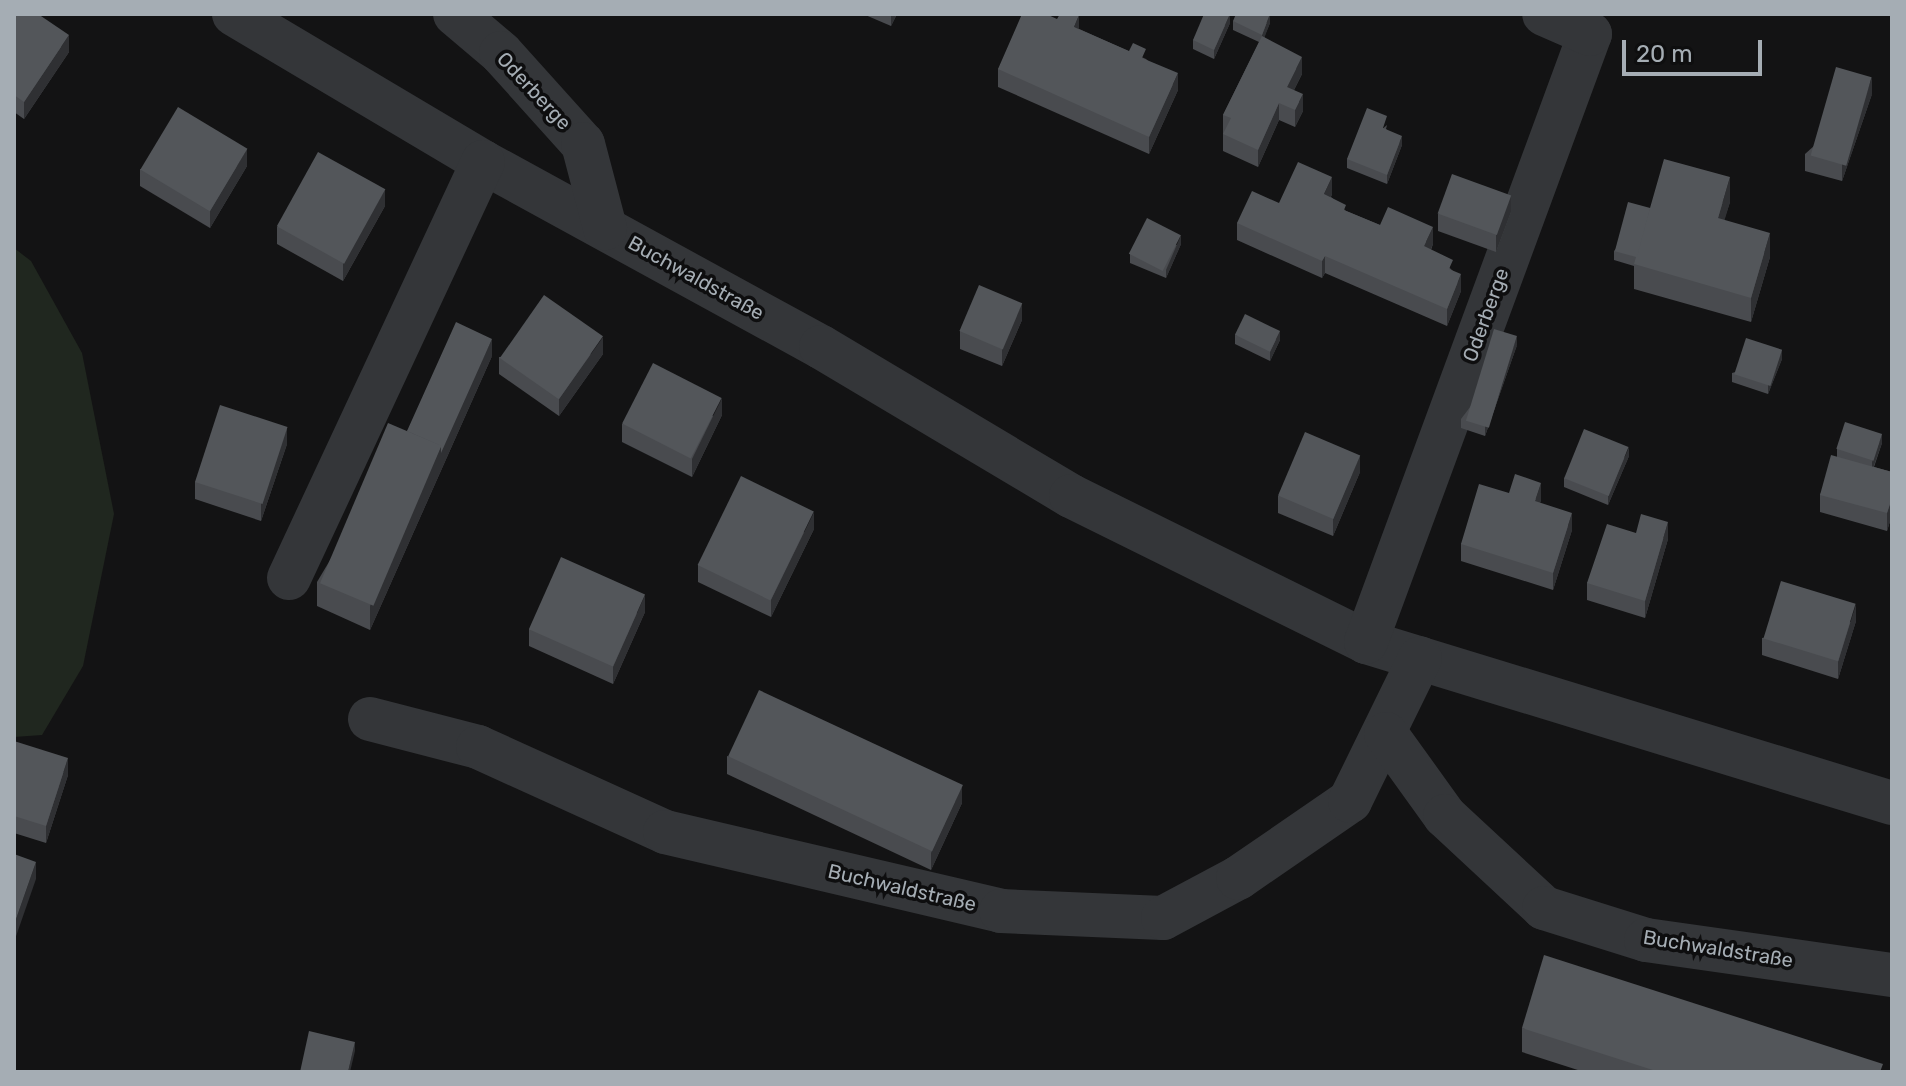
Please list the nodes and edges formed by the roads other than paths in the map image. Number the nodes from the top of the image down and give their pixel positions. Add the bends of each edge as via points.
1 (234, 14) edge
2 (455, 14) edge
3 (1544, 14) edge
4 (483, 162) junction
5 (605, 228) junction
6 (289, 578) dead end
7 (1366, 642) junction
8 (1420, 658) junction
9 (370, 719) dead end
10 (1386, 734) junction
11 (1892, 803) edge
12 (1892, 975) edge

1 - 4 street, Buchwaldstraße
2 - 5 street, Oderberge via 501,53 583,144
3 - 7 street, Oderberge via 1590,34
4 - 5 street, Buchwaldstraße
4 - 6 street
5 - 7 street, Buchwaldstraße via 821,347 1071,496
7 - 8 street, Buchwaldstraße
8 - 10 street, Buchwaldstraße
8 - 11 street, Buchwaldstraße
9 - 10 street, Buchwaldstraße via 478,747 665,832 1001,911 1163,918 1238,878 1350,801
10 - 12 street, Buchwaldstraße via 1445,816 1544,908 1646,940

